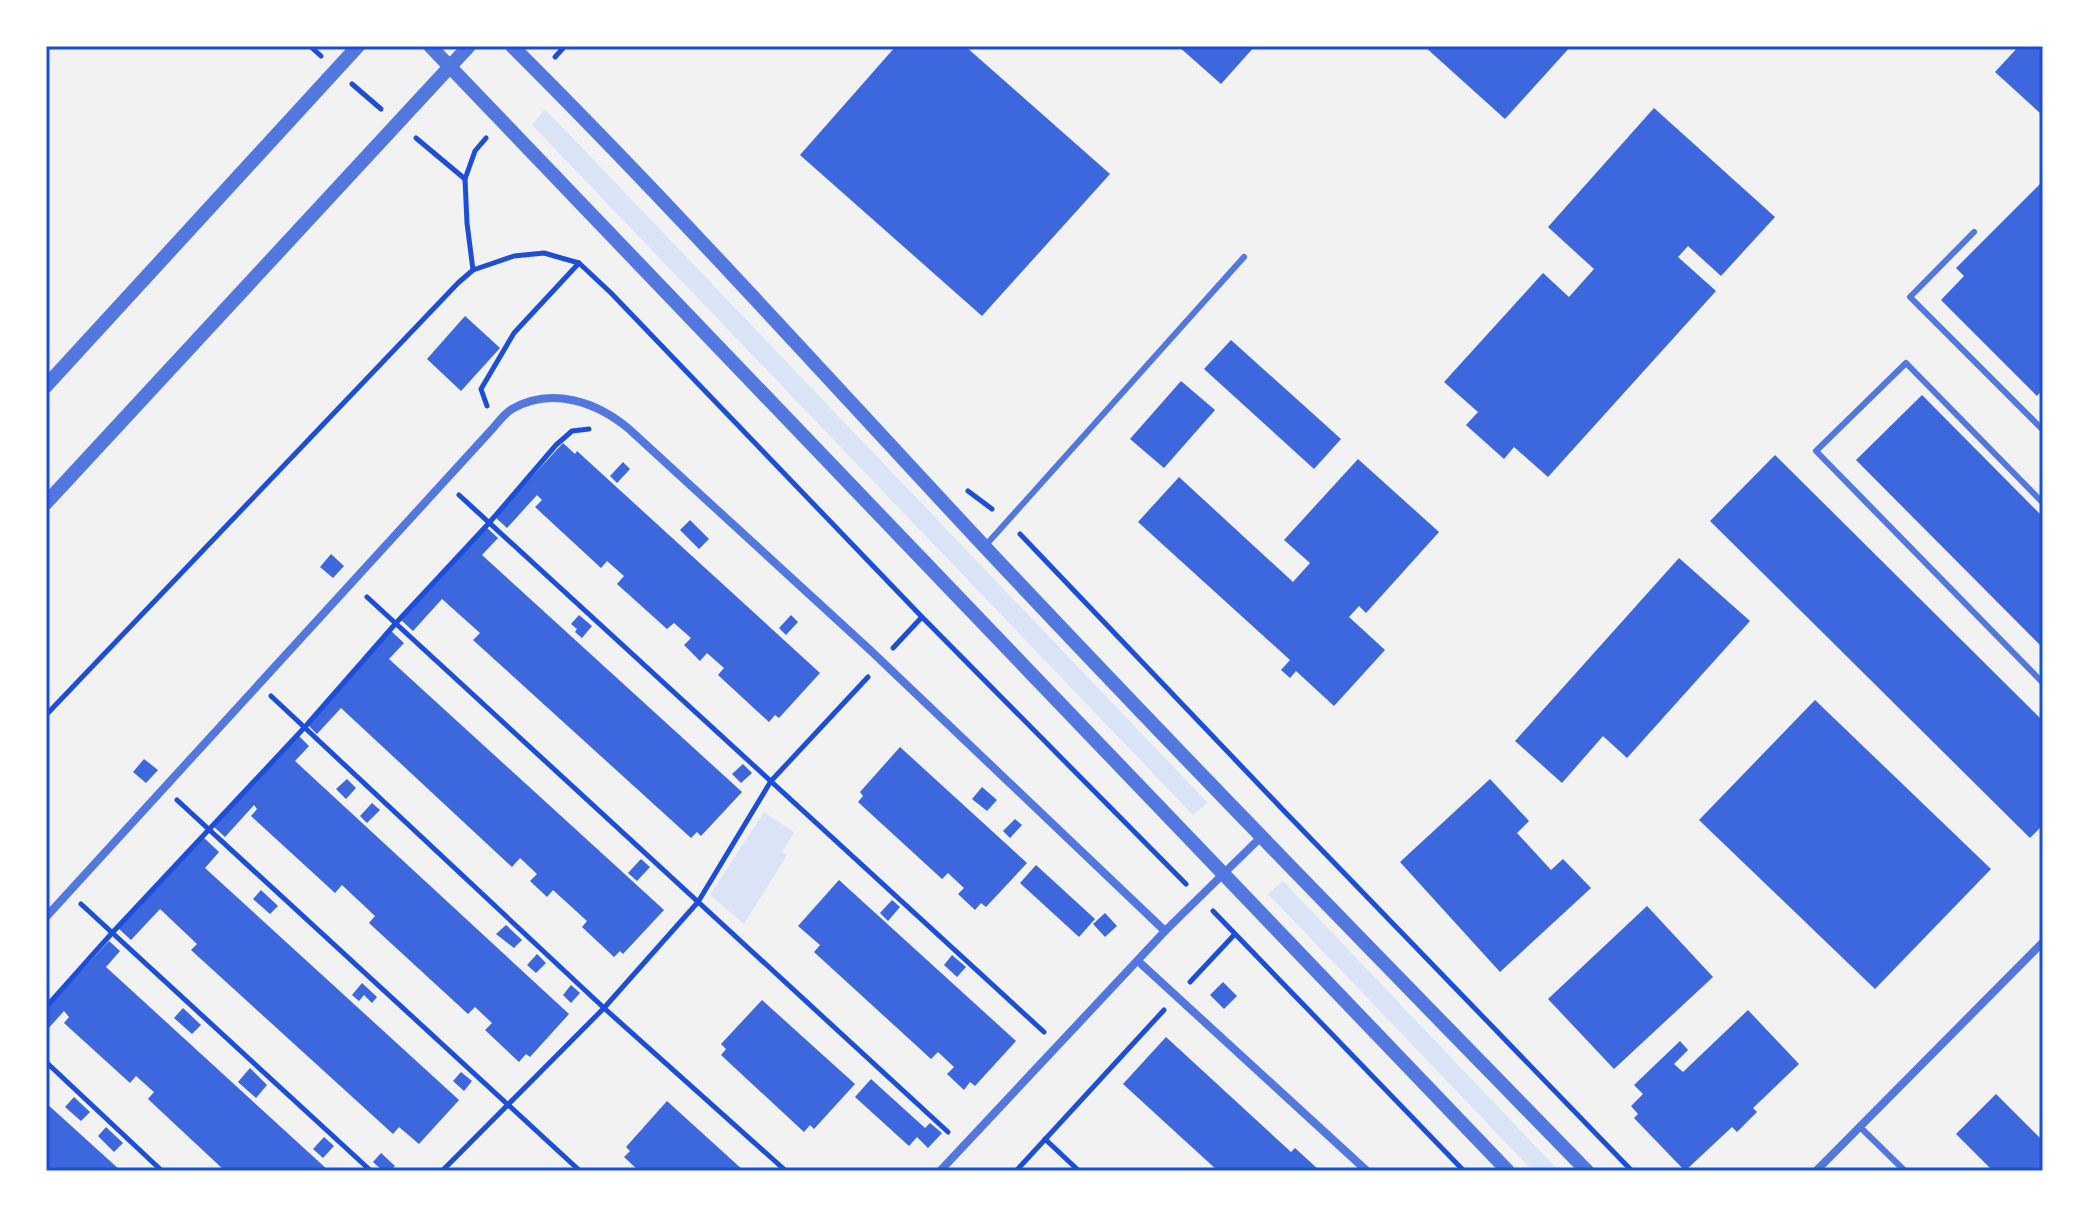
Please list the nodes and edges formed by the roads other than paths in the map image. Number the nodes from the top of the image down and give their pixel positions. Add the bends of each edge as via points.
1 (358, 46) edge
2 (430, 46) edge
3 (469, 46) edge
4 (512, 46) edge
5 (450, 67) junction
6 (1974, 232) dead end
7 (1244, 257) dead end
8 (46, 386) edge
9 (2043, 430) edge
10 (46, 503) edge
11 (2043, 503) edge
12 (985, 546) junction
13 (2043, 683) edge
14 (1262, 836) junction
15 (1224, 874) junction
16 (46, 917) edge
17 (1165, 931) junction
18 (2043, 942) edge
19 (1138, 961) junction
20 (1860, 1127) junction
21 (940, 1171) edge
22 (1367, 1171) edge
23 (1508, 1171) edge
24 (1587, 1171) edge
25 (1816, 1171) edge
26 (1905, 1171) edge

1 - 8 street
2 - 5 street
3 - 5 street
4 - 12 street
5 - 10 street
5 - 15 street
6 - 9 lane via 1910,297
7 - 12 lane
11 - 13 lane via 1906,363 1816,451
12 - 14 street
14 - 15 street
14 - 24 street
15 - 17 street
15 - 23 street
16 - 17 street via 494,427 511,410 547,399 584,401 614,416
17 - 19 street
18 - 20 street
19 - 21 street
19 - 22 street
20 - 25 street
20 - 26 lane

